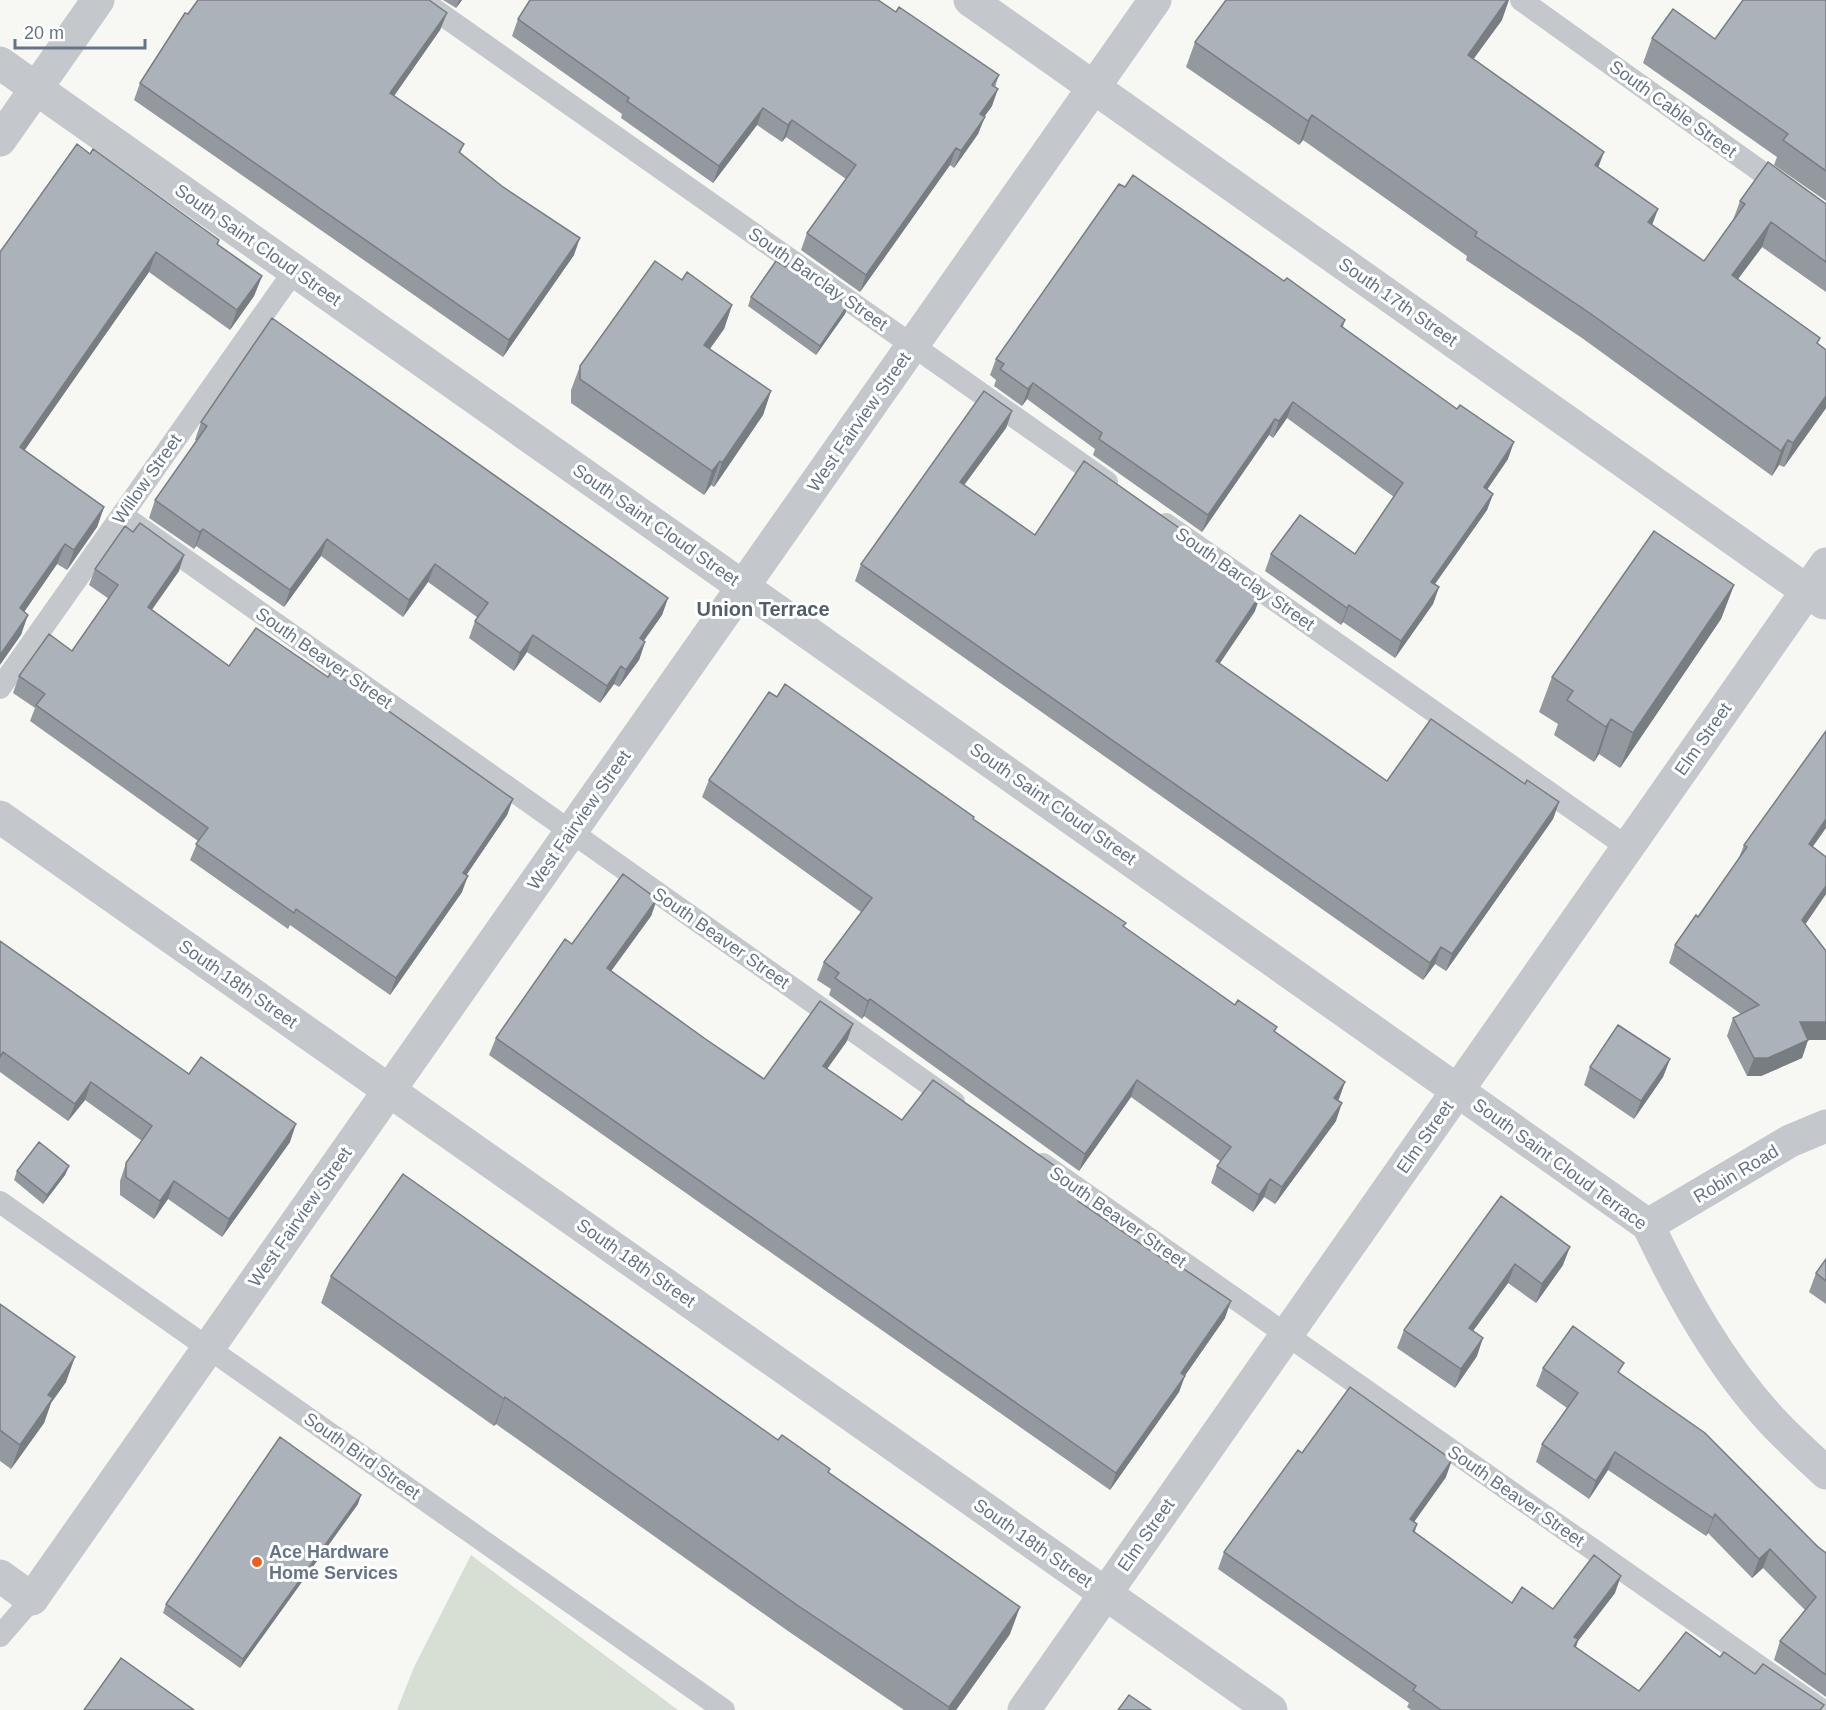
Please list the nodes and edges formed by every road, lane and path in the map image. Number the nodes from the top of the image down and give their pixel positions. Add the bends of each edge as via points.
1 (98, 0) edge
2 (421, 0) edge
3 (970, 0) edge
4 (1155, 0) edge
5 (1521, 0) edge
6 (0, 63) edge
7 (1094, 87) junction
8 (36, 89) junction
9 (0, 140) edge
10 (1826, 218) edge
11 (294, 271) junction
12 (912, 346) junction
13 (1126, 496) edge
14 (1146, 510) edge
15 (122, 515) junction
16 (1826, 564) edge
17 (743, 586) junction
18 (1817, 597) edge
19 (0, 688) edge
20 (0, 817) edge
21 (571, 832) junction
22 (1627, 847) junction
23 (1458, 1089) junction
24 (389, 1090) junction
25 (973, 1114) edge
26 (1826, 1125) edge
27 (1022, 1149) edge
28 (0, 1202) edge
29 (1648, 1225) junction
30 (1286, 1335) junction
31 (208, 1348) junction
32 (1826, 1473) edge
33 (0, 1576) edge
34 (1105, 1594) junction
35 (32, 1599) junction
36 (0, 1636) edge
37 (724, 1710) edge
38 (1024, 1710) edge
39 (1271, 1710) edge
40 (1822, 1710) edge

1 - 8 street
2 - 12 lane, South Barclay Street
3 - 7 street, South 17th Street
4 - 7 street, West Fairview Street
5 - 10 lane, South Cable Street
6 - 8 street, South Saint Cloud Street
7 - 12 street, West Fairview Street
7 - 18 street, South 17th Street
8 - 9 street
8 - 11 street, South Saint Cloud Street
11 - 15 lane, Willow Street
11 - 17 street, South Saint Cloud Street
12 - 13 lane, South Barclay Street
12 - 17 street, West Fairview Street
14 - 22 lane, South Barclay Street
15 - 19 lane, Willow Street
15 - 21 lane, South Beaver Street
16 - 18 street, Elm Street
17 - 21 street, West Fairview Street
17 - 23 street, South Saint Cloud Street
18 - 22 street, Elm Street
20 - 24 street, South 18th Street
21 - 24 street, West Fairview Street
21 - 25 lane, South Beaver Street
22 - 23 street, Elm Street
23 - 29 street, South Saint Cloud Terrace
23 - 30 street, Elm Street
24 - 31 street, West Fairview Street
24 - 34 street, South 18th Street
26 - 29 street, Robin Road
27 - 30 lane, South Beaver Street
28 - 31 lane, South Bird Street
29 - 32 street, South Saint Cloud Terrace via 1673,1278 1721,1356 1772,1421
30 - 34 street, Elm Street
30 - 40 lane, South Beaver Street
31 - 35 street, West Fairview Street
31 - 37 lane, South Bird Street
33 - 35 street
34 - 38 street, Elm Street
34 - 39 street, South 18th Street
35 - 36 lane, West Fairview Street

